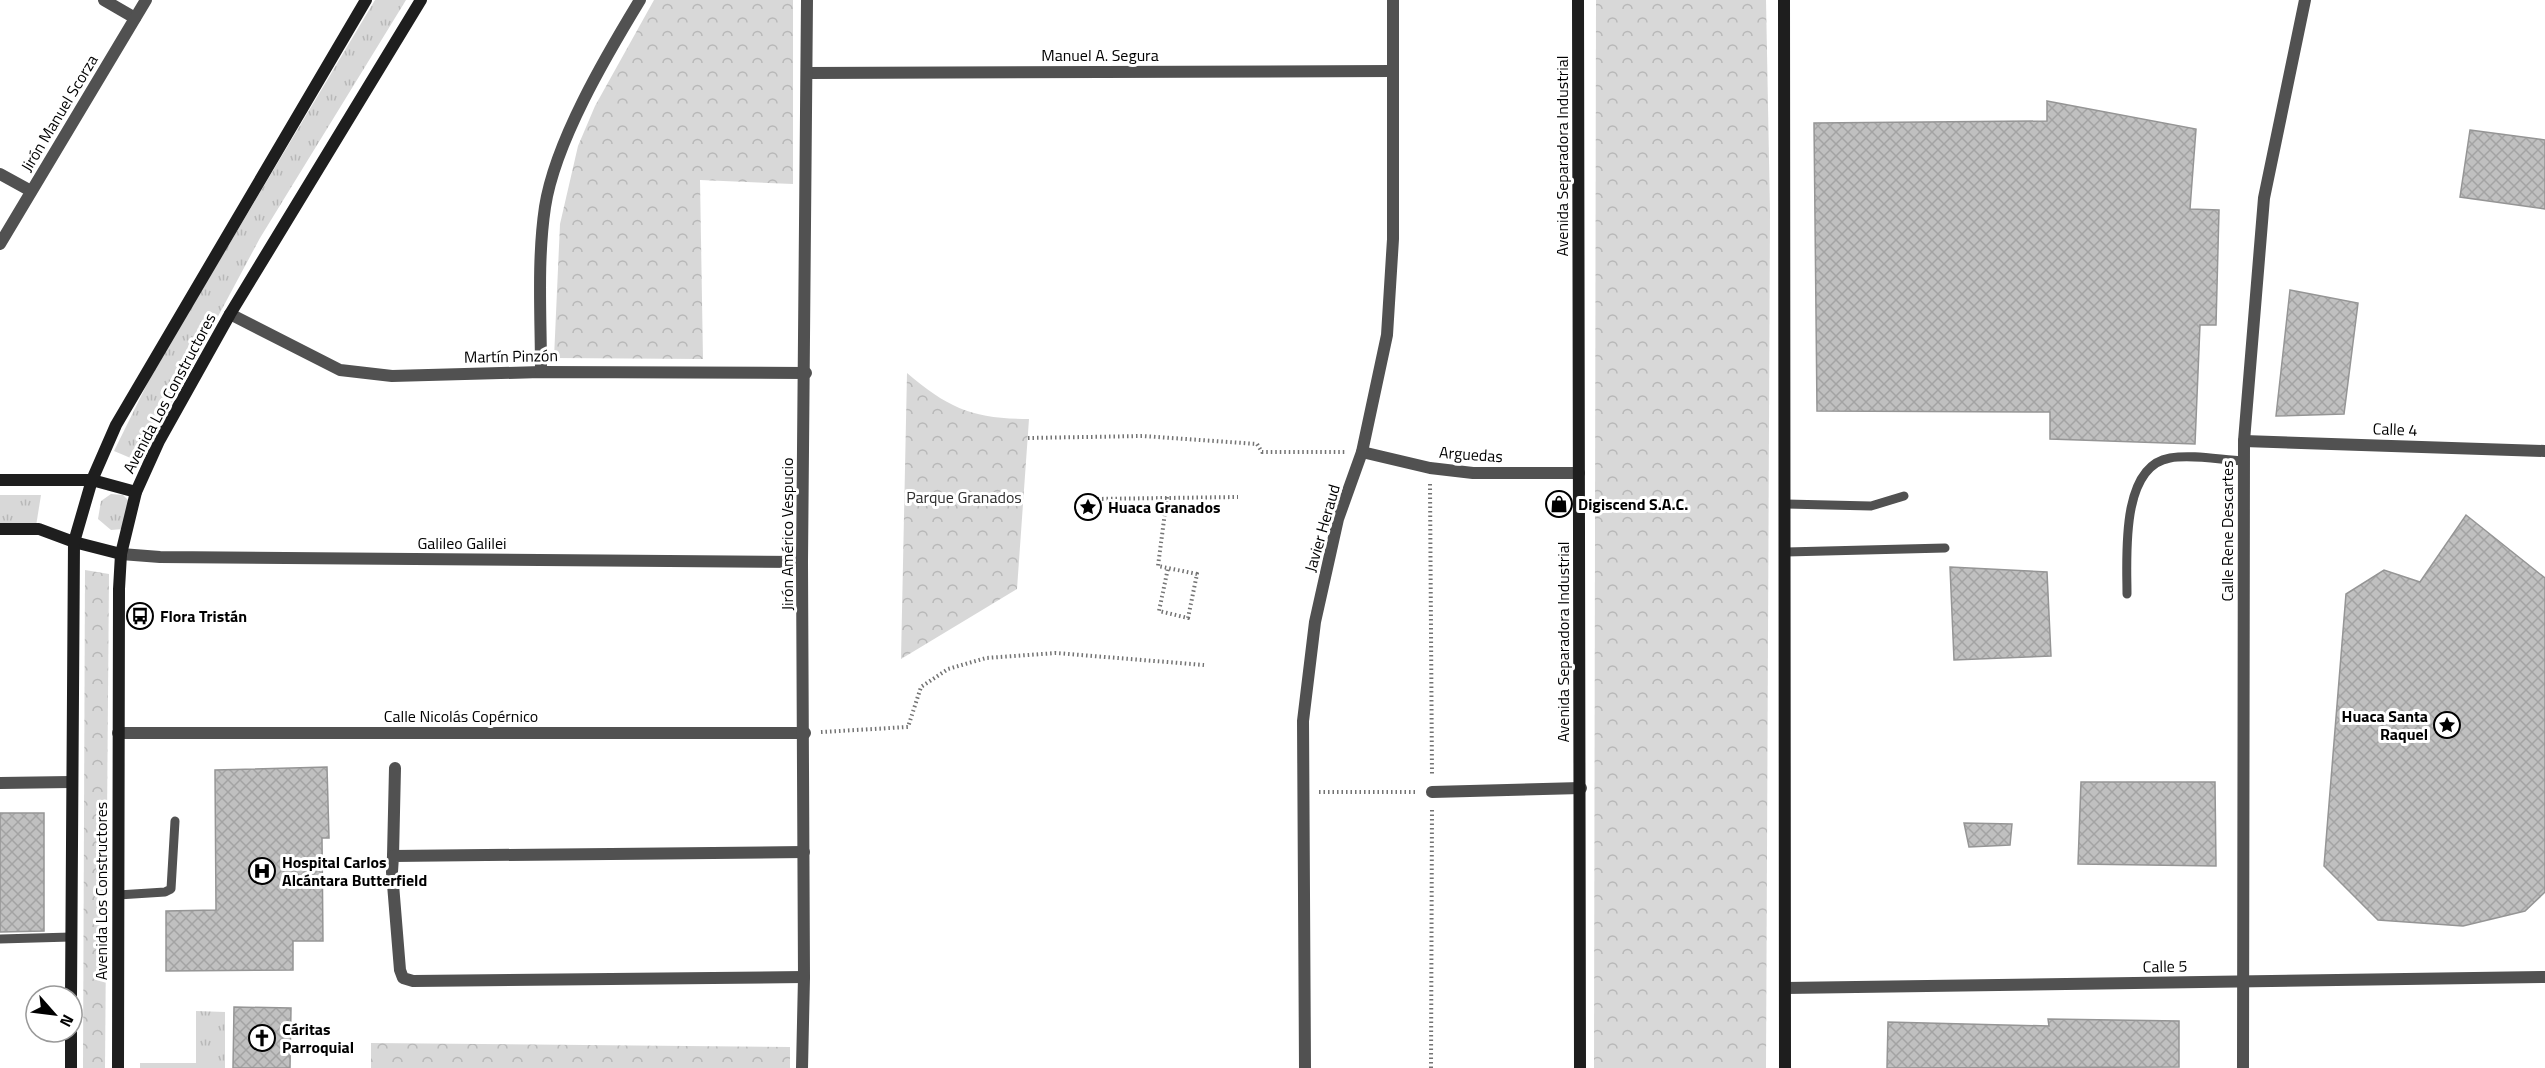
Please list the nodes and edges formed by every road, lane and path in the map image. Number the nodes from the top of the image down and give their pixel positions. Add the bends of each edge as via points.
1 (105, 0) edge
2 (146, 0) edge
3 (366, 0) edge
4 (421, 0) edge
5 (640, 0) edge
6 (807, 0) edge
7 (1393, 0) edge
8 (1578, 0) edge
9 (1784, 0) edge
10 (2305, 0) edge
11 (135, 18) junction
12 (1393, 71) junction
13 (807, 73) junction
14 (0, 174) edge
15 (32, 190) junction
16 (0, 244) edge
17 (230, 314) junction
18 (541, 372) junction
19 (806, 373) junction
20 (1028, 438) dead end
21 (2244, 441) junction
22 (2545, 451) edge
23 (1362, 452) junction
24 (2244, 461) junction
25 (1430, 468) junction
26 (1579, 473) junction
27 (0, 480) edge
28 (92, 480) junction
29 (136, 492) junction
30 (1904, 496) dead end
31 (1167, 497) junction
32 (1238, 497) dead end
33 (1093, 499) dead end
34 (1786, 504) junction
35 (0, 529) edge
36 (74, 542) junction
37 (1945, 548) dead end
38 (1786, 552) junction
39 (121, 554) junction
40 (802, 562) junction
41 (1168, 568) junction
42 (2127, 594) dead end
43 (1204, 665) dead end
44 (118, 733) junction
45 (805, 733) junction
46 (395, 768) dead end
47 (70, 782) junction
48 (0, 783) edge
49 (1581, 788) junction
50 (1304, 792) junction
51 (1432, 792) junction
52 (175, 821) dead end
53 (804, 852) junction
54 (393, 856) junction
55 (118, 895) junction
56 (71, 937) junction
57 (0, 939) edge
58 (804, 977) junction
59 (2545, 977) edge
60 (2243, 981) junction
61 (71, 984) edge
62 (1785, 988) junction
63 (71, 1044) edge
64 (71, 1068) edge
65 (118, 1068) edge
66 (802, 1068) edge
67 (1305, 1068) edge
68 (1431, 1068) edge
69 (1580, 1068) edge
70 (1785, 1068) edge
71 (2243, 1068) edge

1 - 11 street
2 - 11 street, Jirón Manuel Scorza
3 - 28 street, Avenida Los Constructores via 116,425
4 - 17 street, Avenida Los Constructores
5 - 18 street via 604,58 562,150 545,206
6 - 13 street, Jirón Américo Vespucio
7 - 12 street, Javier Heraud
8 - 26 street, Avenida Separadora Industrial
9 - 34 street
10 - 21 street, Calle Rene Descartes via 2264,198
11 - 15 street, Jirón Manuel Scorza
12 - 13 street, Manuel A. Segura
12 - 23 street, Javier Heraud via 1393,239 1387,335
13 - 19 street, Jirón Américo Vespucio
14 - 15 street
15 - 16 street, Jirón Manuel Scorza
17 - 18 street, Martín Pinzón via 340,370 392,376
17 - 29 street, Avenida Los Constructores via 159,441
18 - 19 street, Martín Pinzón
19 - 40 street, Jirón Américo Vespucio
20 - 23 path via 1143,436 1257,444 1262,452
21 - 22 street, Calle 4
21 - 24 street, Calle Rene Descartes
23 - 25 street, Arguedas
23 - 50 street, Javier Heraud via 1338,519 1315,621 1303,721
24 - 42 lane via 2170,458 2154,465 2133,498 2127,523
24 - 60 street, Calle Rene Descartes
25 - 26 street, Arguedas via 1473,473
25 - 51 path
26 - 49 street, Avenida Separadora Industrial
27 - 28 street
28 - 29 street
28 - 36 street, Avenida Los Constructores
29 - 39 street, Avenida Los Constructores
30 - 34 lane via 1871,506
31 - 32 path
31 - 33 path
31 - 41 path via 1158,566
34 - 38 street
35 - 36 street via 39,529
36 - 39 street
36 - 47 street, Avenida Los Constructores
37 - 38 lane
38 - 62 street
39 - 40 street, Galileo Galilei
39 - 44 street, Avenida Los Constructores
40 - 45 street, Jirón Américo Vespucio
41 - 41 path via 1197,574 1188,618 1159,611
43 - 45 path via 1056,653 986,658 948,669 921,687 908,727
44 - 45 street, Calle Nicolás Copérnico
44 - 55 street, Avenida Los Constructores
45 - 53 street, Jirón Américo Vespucio
46 - 54 street
47 - 48 street
47 - 56 street, Avenida Los Constructores
49 - 51 street
49 - 69 street, Avenida Separadora Industrial
50 - 51 path
50 - 67 street, Javier Heraud
51 - 68 path
52 - 55 lane via 171,889
53 - 54 street
53 - 58 street, Jirón Américo Vespucio
54 - 58 street via 400,970 403,978 412,981
55 - 65 street, Avenida Los Constructores
56 - 57 lane
56 - 61 street, Avenida Los Constructores
58 - 66 street, Jirón Américo Vespucio
59 - 60 street, Calle 5
60 - 62 street, Calle 5
60 - 71 street, Calle Rene Descartes
62 - 70 street
63 - 64 street

